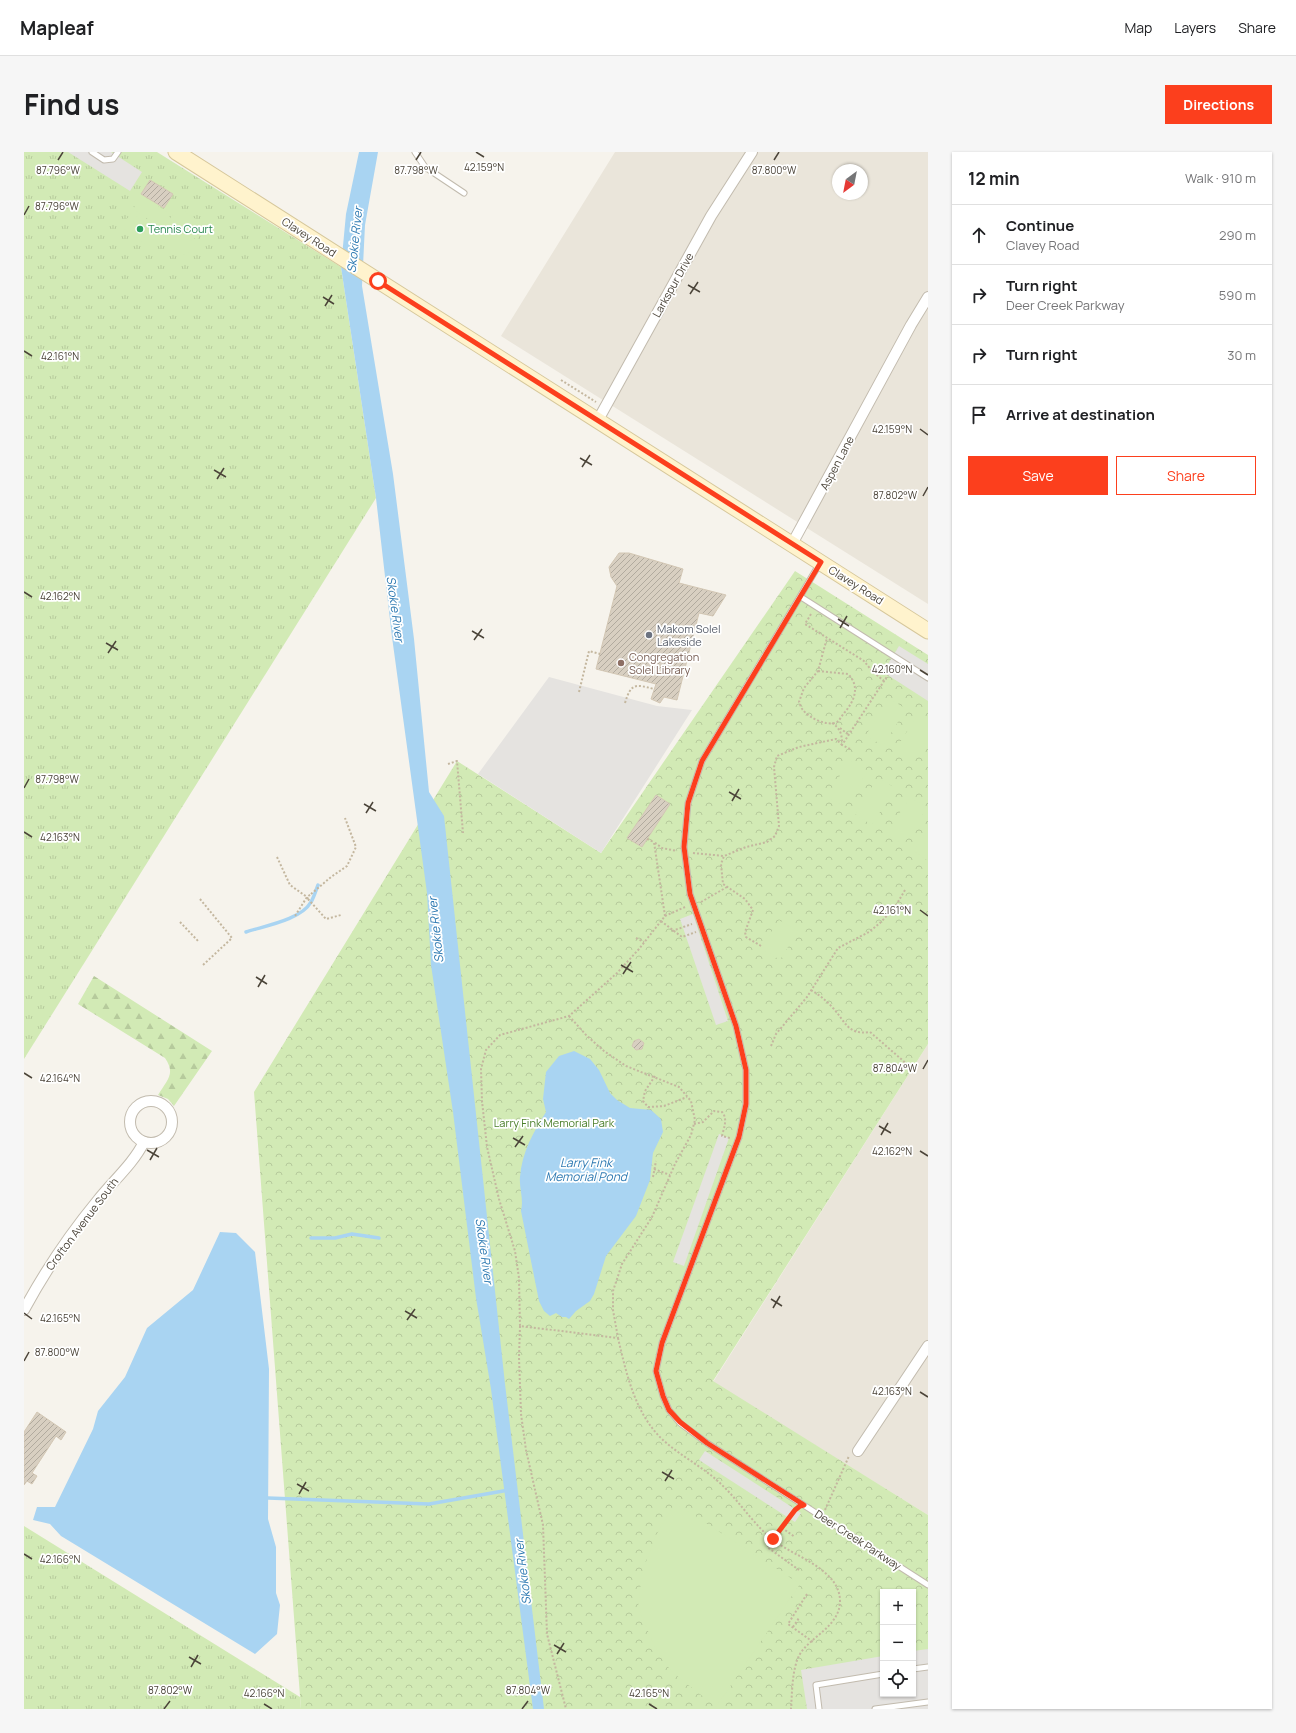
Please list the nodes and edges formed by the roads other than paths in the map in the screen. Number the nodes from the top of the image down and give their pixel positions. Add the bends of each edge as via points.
1 (92, 152) edge
2 (118, 152) edge
3 (176, 152) edge
4 (415, 152) edge
5 (752, 152) edge
6 (464, 194) dead end
7 (928, 297) edge
8 (598, 420) junction
9 (792, 544) junction
10 (821, 562) junction
11 (801, 597) junction
12 (928, 631) edge
13 (928, 678) edge
14 (144, 1142) junction
15 (24, 1310) edge
16 (928, 1346) edge
17 (854, 1452) road end
18 (928, 1585) edge
19 (928, 1667) edge
20 (916, 1669) edge
21 (880, 1674) edge
22 (928, 1702) edge
23 (819, 1709) edge
24 (875, 1709) edge

1 - 2 lane via 104,160 113,159
3 - 8 main road, Clavey Road
4 - 6 lane via 425,167
5 - 8 street, Larkspur Drive via 711,216
7 - 9 street, Aspen Lane
8 - 9 main road, Clavey Road
9 - 10 main road, Clavey Road
10 - 11 lane, Deer Creek Parkway
10 - 12 main road, Clavey Road
11 - 13 lane
11 - 18 lane, Deer Creek Parkway via 702,761 688,803 685,852 690,894 736,1026 746,1070 746,1104 737,1140 662,1343 656,1371 669,1410 680,1422 707,1443
14 - 14 street via 161,1141 170,1130 171,1116 168,1110 150,1100 137,1105 130,1117 131,1131
14 - 15 street, Crofton Avenue South via 58,1252
16 - 17 street
19 - 20 lane
21 - 23 lane via 816,1685
22 - 24 lane

